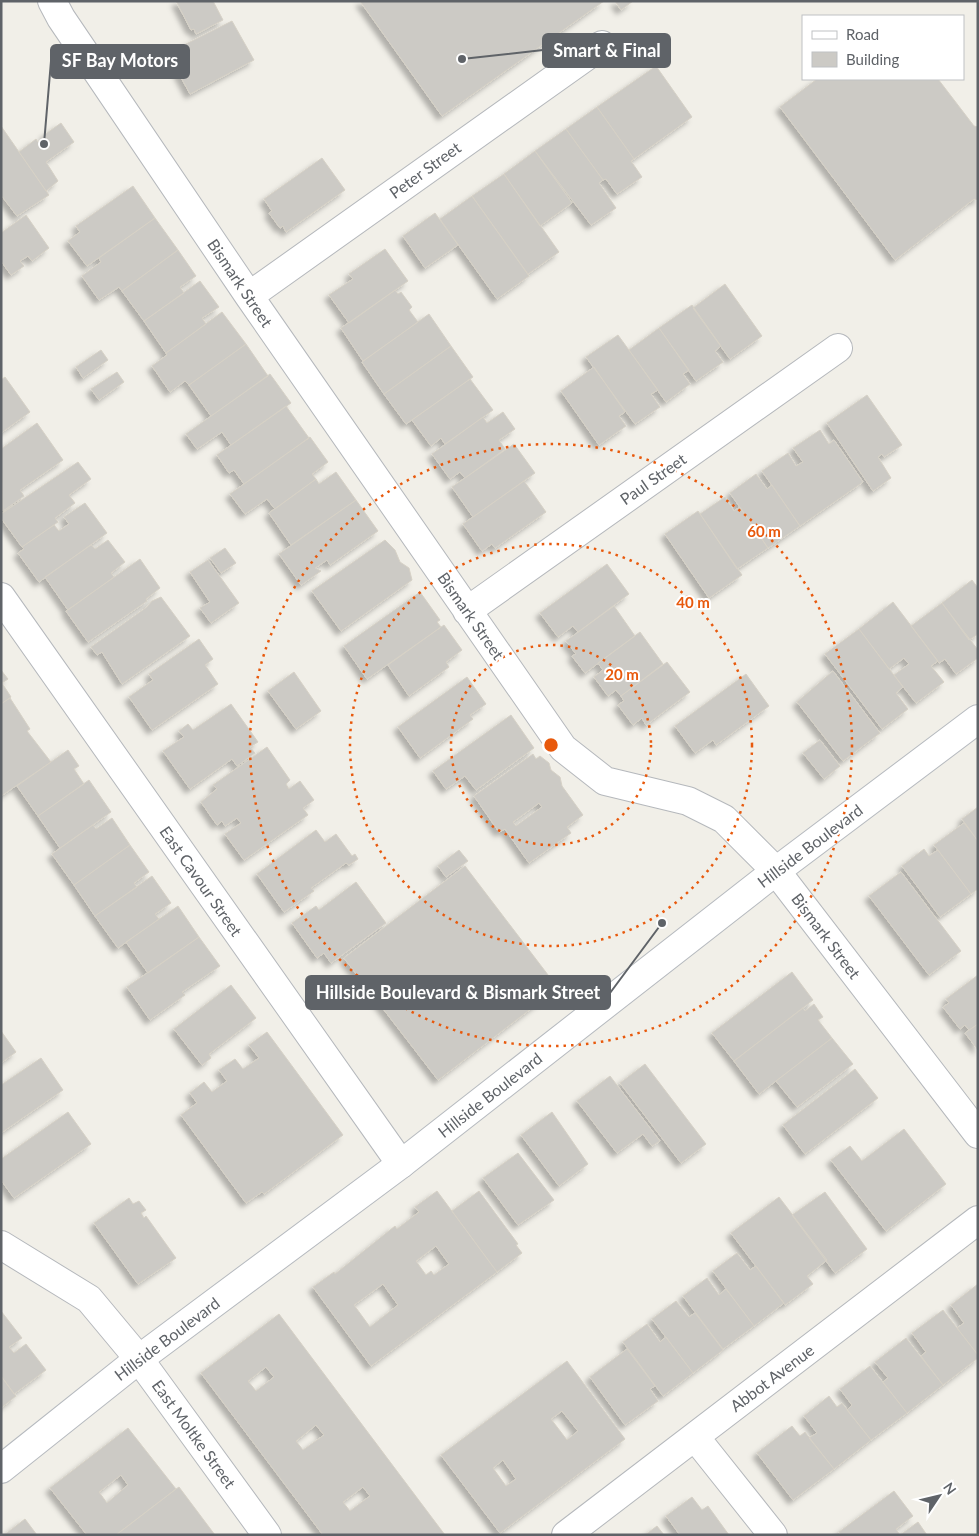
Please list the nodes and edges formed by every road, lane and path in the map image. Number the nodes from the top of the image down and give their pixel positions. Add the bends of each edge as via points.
1 (52, 1) edge
2 (602, 45) dead end
3 (249, 296) junction
4 (838, 348) dead end
5 (1, 597) edge
6 (467, 610) junction
7 (978, 718) edge
8 (776, 871) junction
9 (978, 1134) edge
10 (401, 1164) junction
11 (978, 1220) edge
12 (1, 1245) edge
13 (138, 1359) junction
14 (695, 1436) junction
15 (1, 1469) edge
16 (268, 1535) edge
17 (566, 1535) edge
18 (773, 1535) edge

1 - 3 street, Bismark Street
2 - 3 street, Peter Street
3 - 6 street, Bismark Street
4 - 6 street, Paul Street
5 - 10 street, East Cavour Street
6 - 8 street, Bismark Street via 563,748 605,781 688,801 724,820
7 - 8 street, Hillside Boulevard
8 - 9 street, Bismark Street
8 - 10 street, Hillside Boulevard
10 - 13 street, Hillside Boulevard
11 - 14 street, Abbot Avenue
12 - 13 street, East Moltke Street via 89,1299
13 - 15 street, Hillside Boulevard
13 - 16 street, East Moltke Street
14 - 17 street, Abbot Avenue
14 - 18 street

